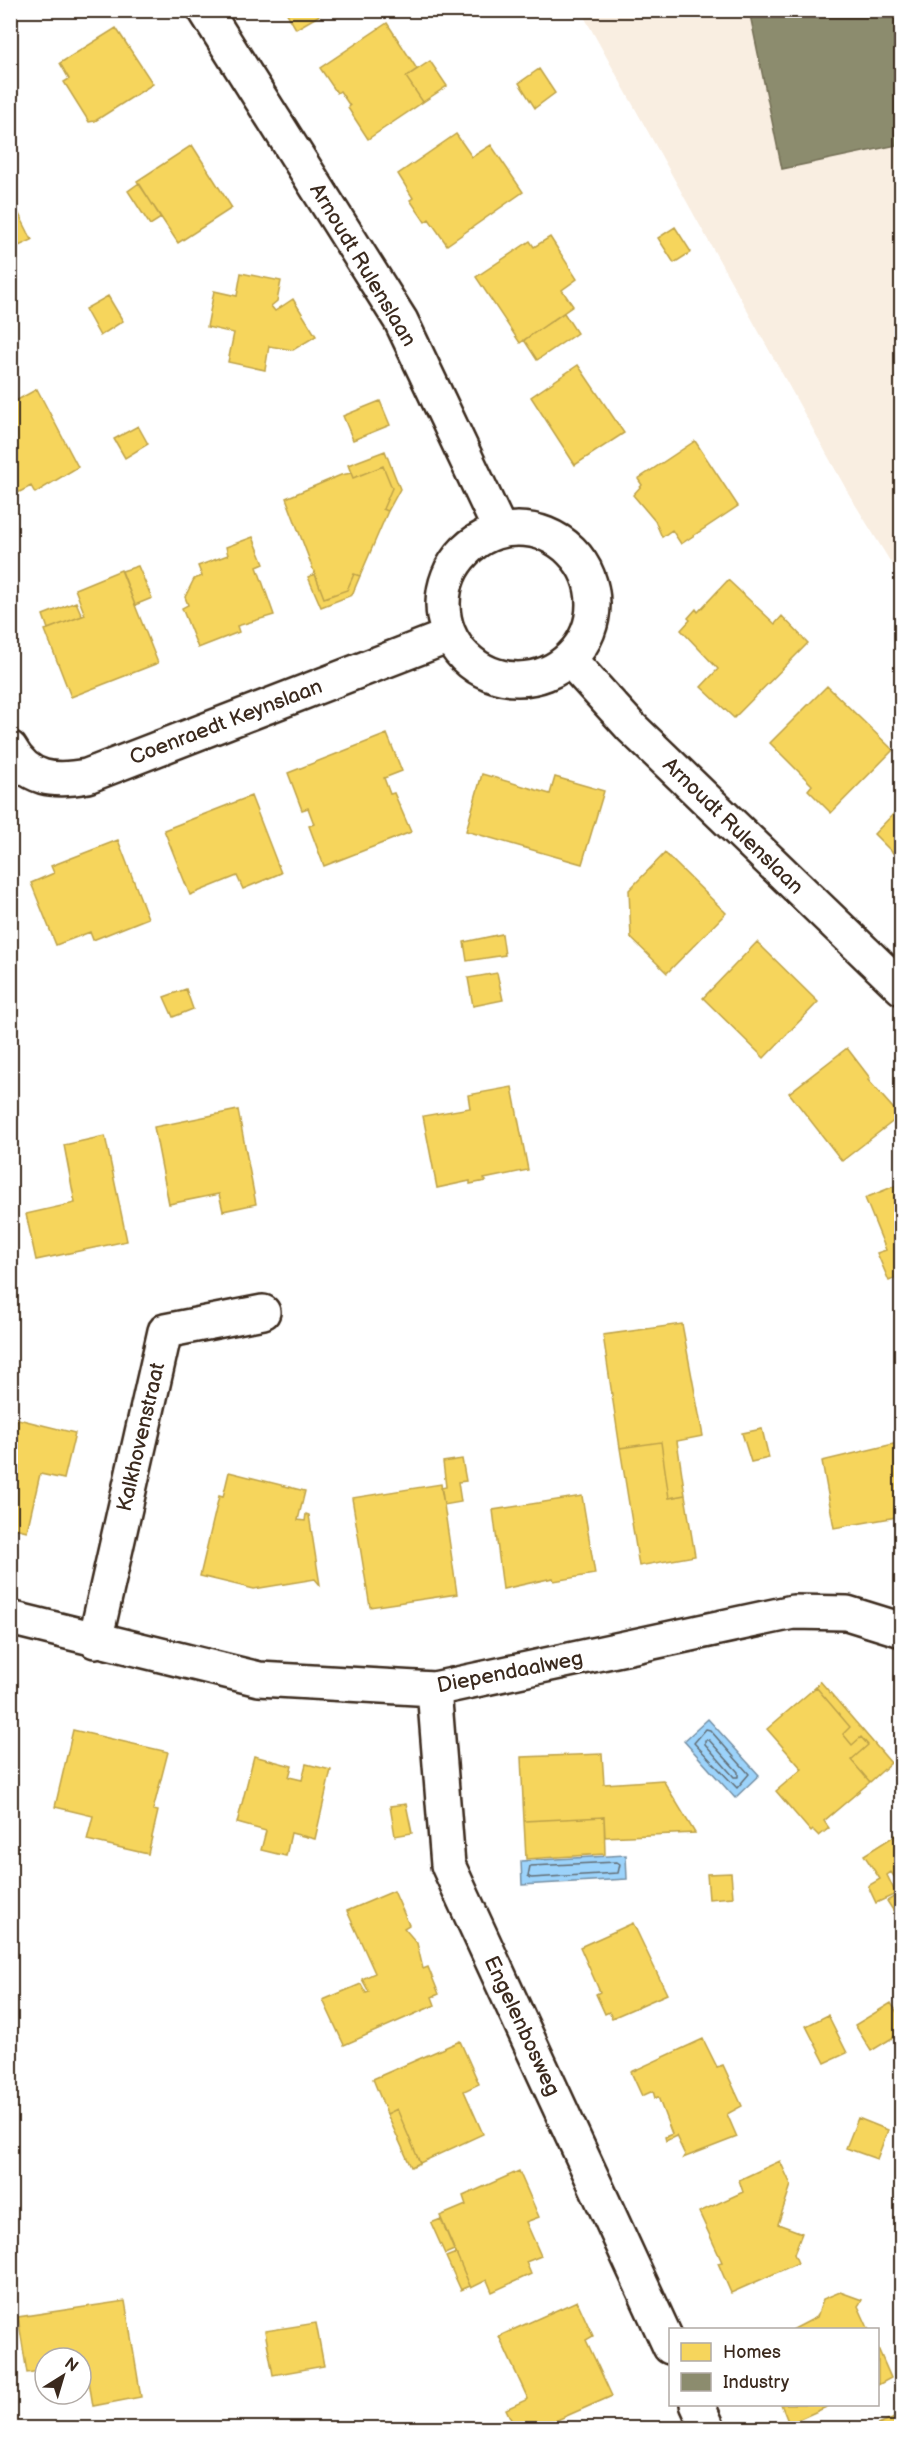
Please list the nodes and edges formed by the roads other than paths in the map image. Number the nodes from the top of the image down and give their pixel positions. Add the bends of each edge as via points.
1 (205, 10) edge
2 (500, 530) junction
3 (449, 636) junction
4 (570, 660) junction
5 (10, 748) edge
6 (902, 988) edge
7 (263, 1312) dead end
8 (10, 1618) edge
9 (902, 1630) edge
10 (95, 1641) junction
11 (434, 1689) junction
12 (669, 2345) edge
13 (698, 2406) edge
14 (708, 2428) edge

1 - 2 street, Arnoudt Rulenslaan via 401,321
2 - 3 street via 479,538 462,552 449,571 442,592
2 - 4 street via 525,528 549,534 585,568 593,592 593,616 585,640
3 - 4 street via 462,656 481,671 503,678 543,675
3 - 5 street, Coenraedt Keynslaan via 87,776 59,781 31,773
4 - 6 street, Arnoudt Rulenslaan via 631,728
7 - 10 street, Kalkhovenstraat via 165,1331
8 - 10 street, Diependaalweg
9 - 11 street, Diependaalweg via 847,1613 793,1612
10 - 11 street, Diependaalweg via 259,1678
11 - 12 street, Engelenbosweg via 448,1865
13 - 14 street

